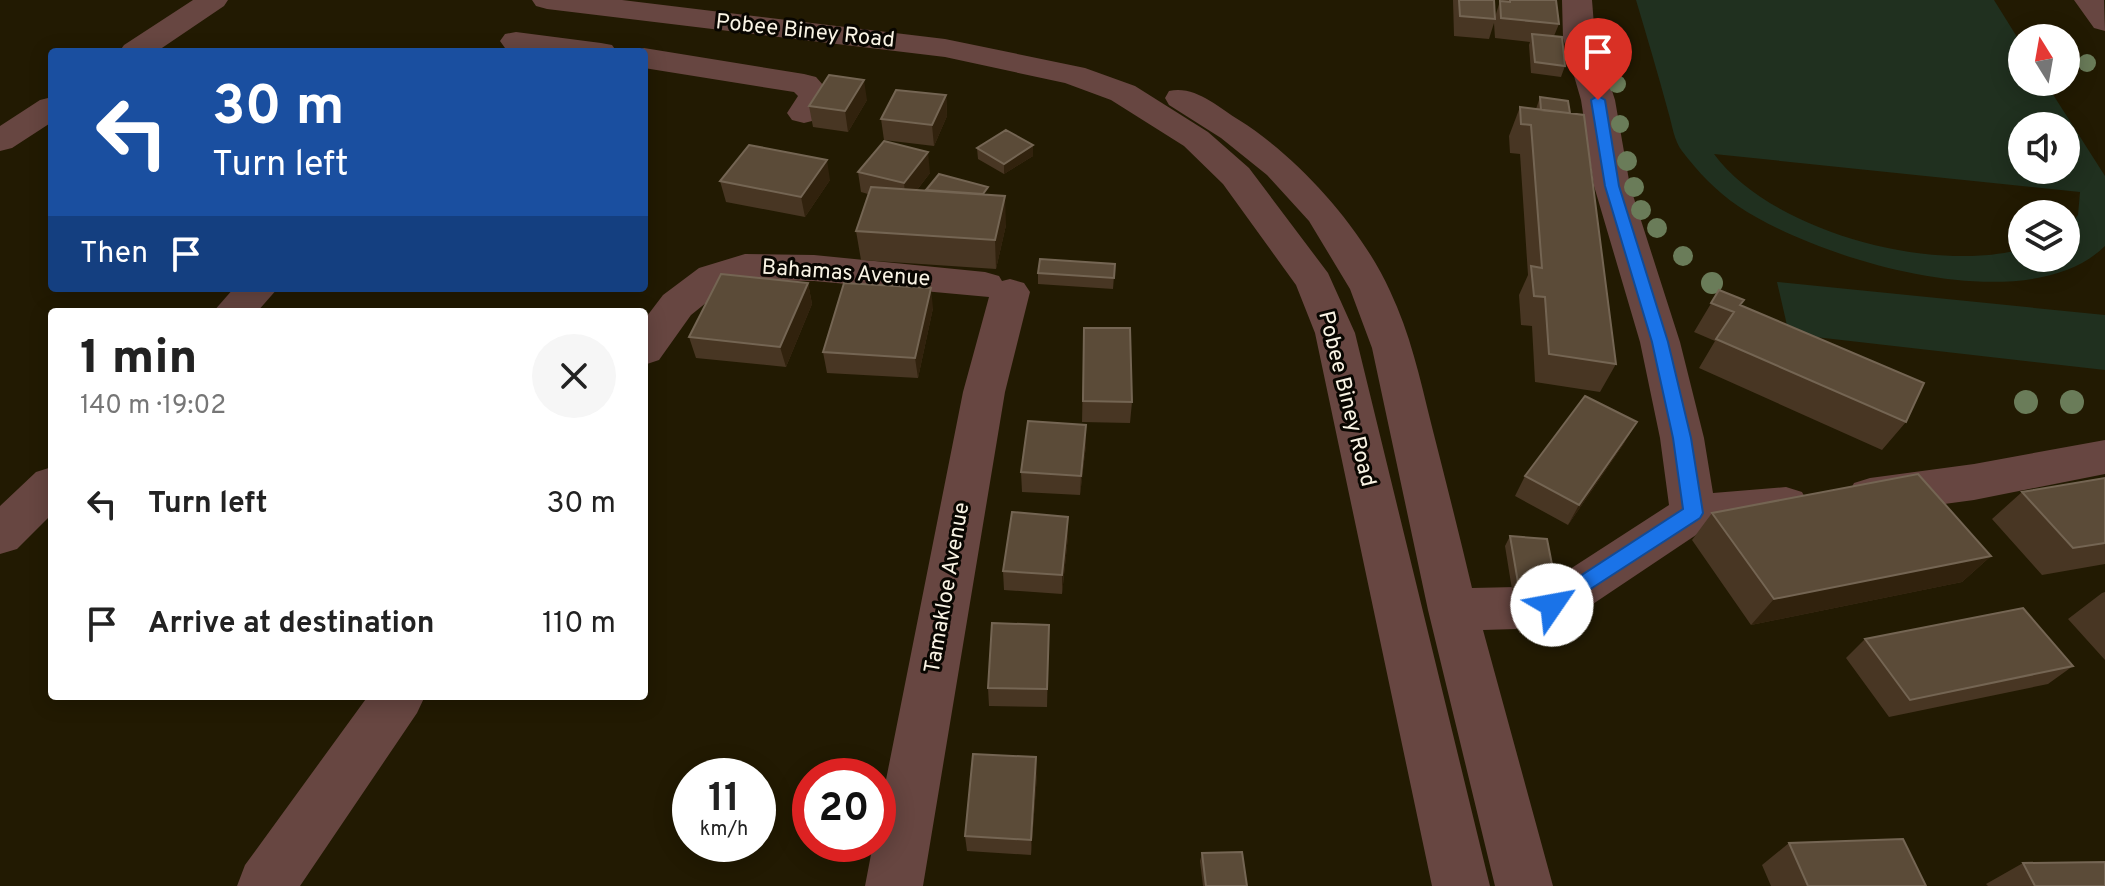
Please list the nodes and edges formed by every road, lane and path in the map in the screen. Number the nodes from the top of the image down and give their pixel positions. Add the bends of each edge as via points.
1 (213, 0) edge
2 (681, 0) edge
3 (1577, 0) edge
4 (2089, 0) edge
5 (554, 1) edge
6 (2105, 22) edge
7 (510, 46) edge
8 (141, 48) edge
9 (540, 48) edge
10 (648, 59) edge
11 (48, 110) edge
12 (804, 113) dead end
13 (0, 141) edge
14 (998, 289) joint
15 (254, 292) edge
16 (237, 308) edge
17 (648, 345) edge
18 (2105, 457) edge
19 (48, 489) edge
20 (1693, 513) junction
21 (0, 535) edge
22 (1453, 610) junction
23 (396, 700) edge
24 (266, 886) edge
25 (894, 886) edge
26 (1461, 886) edge
27 (1524, 886) edge

1 - 8 street
2 - 22 street, Pobee Biney Road via 954,31 1088,57 1190,102 1279,167 1323,214 1370,289 1392,348
3 - 20 street via 1579,38 1598,100 1612,186 1660,342
4 - 6 street
5 - 7 street
5 - 26 street, Pobee Biney Road via 945,48 1074,75 1123,93 1157,113 1236,176 1314,282 1335,333
7 - 9 street
10 - 12 street via 804,84 815,94
11 - 13 street
14 - 17 street, Bahamas Avenue via 814,268 745,267 713,277 677,305
14 - 25 street, Tamakloe Avenue
15 - 16 street
18 - 20 street via 1827,502
19 - 21 street
20 - 22 street via 1534,607
22 - 27 street, Pobee Biney Road
23 - 24 street

